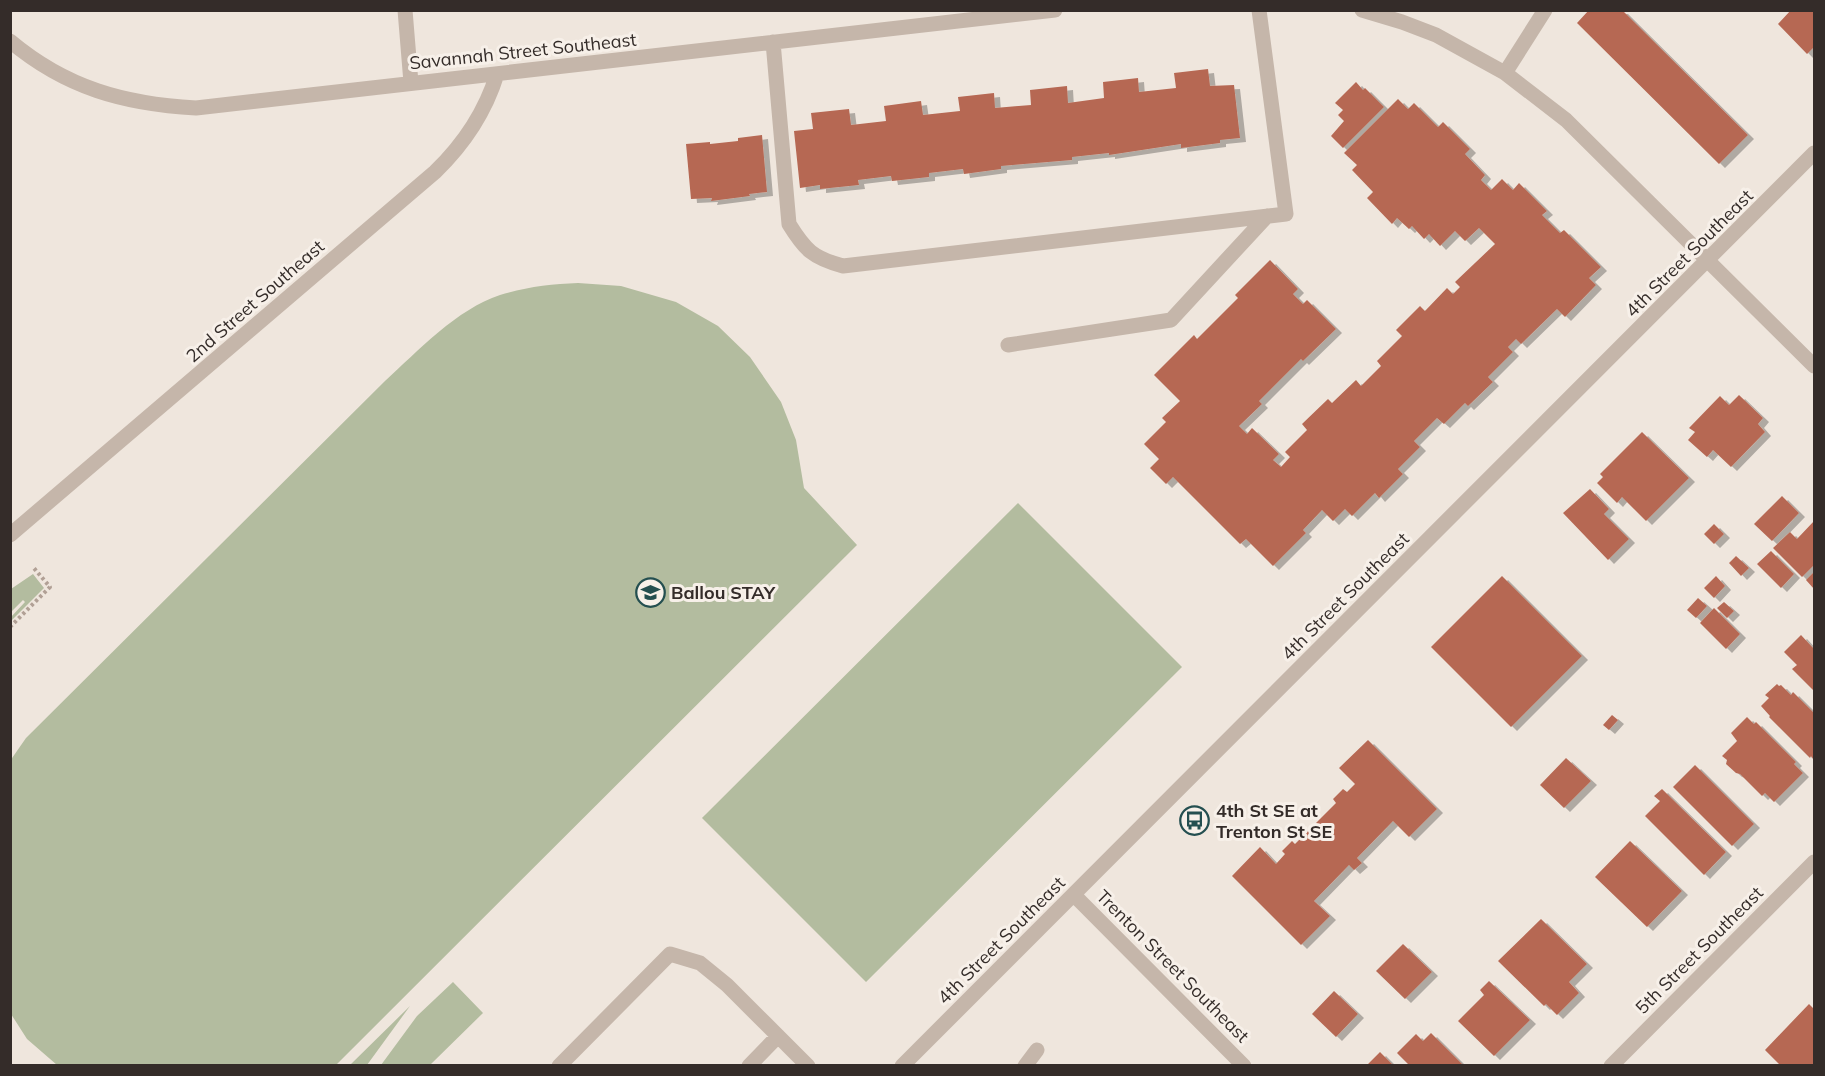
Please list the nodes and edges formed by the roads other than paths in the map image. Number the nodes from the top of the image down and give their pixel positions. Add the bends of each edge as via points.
1 (405, 10) edge
2 (1054, 10) edge
3 (1259, 10) edge
4 (1362, 10) edge
5 (1545, 10) edge
6 (10, 40) edge
7 (773, 42) junction
8 (1505, 73) junction
9 (497, 74) junction
10 (411, 83) junction
11 (1815, 153) edge
12 (1267, 216) junction
13 (1709, 260) junction
14 (1008, 345) dead end
15 (1815, 366) edge
16 (10, 535) edge
17 (1815, 862) edge
18 (1074, 895) junction
19 (778, 1036) junction
20 (1036, 1050) dead end
21 (559, 1065) edge
22 (749, 1065) edge
23 (808, 1065) edge
24 (902, 1065) edge
25 (1025, 1065) edge
26 (1244, 1065) edge
27 (1611, 1065) edge

1 - 10 street
2 - 7 street, Savannah Street Southeast
3 - 12 street via 1286,214
4 - 8 street via 1436,35
5 - 8 street
6 - 10 street, Savannah Street Southeast via 46,67 87,88 159,106 196,108
7 - 9 street, Savannah Street Southeast
7 - 12 street via 789,224 800,242 820,260 843,266
8 - 13 street via 1566,120
9 - 10 street, Savannah Street Southeast
9 - 16 street, 2nd Street Southeast via 484,107 452,156
11 - 13 street, 4th Street Southeast
12 - 14 street via 1171,320
13 - 15 street
13 - 18 street, 4th Street Southeast
17 - 27 street, 5th Street Southeast
18 - 24 street, 4th Street Southeast
18 - 26 street, Trenton Street Southeast
19 - 21 street via 700,963 670,954
19 - 22 street
19 - 23 street
20 - 25 street

